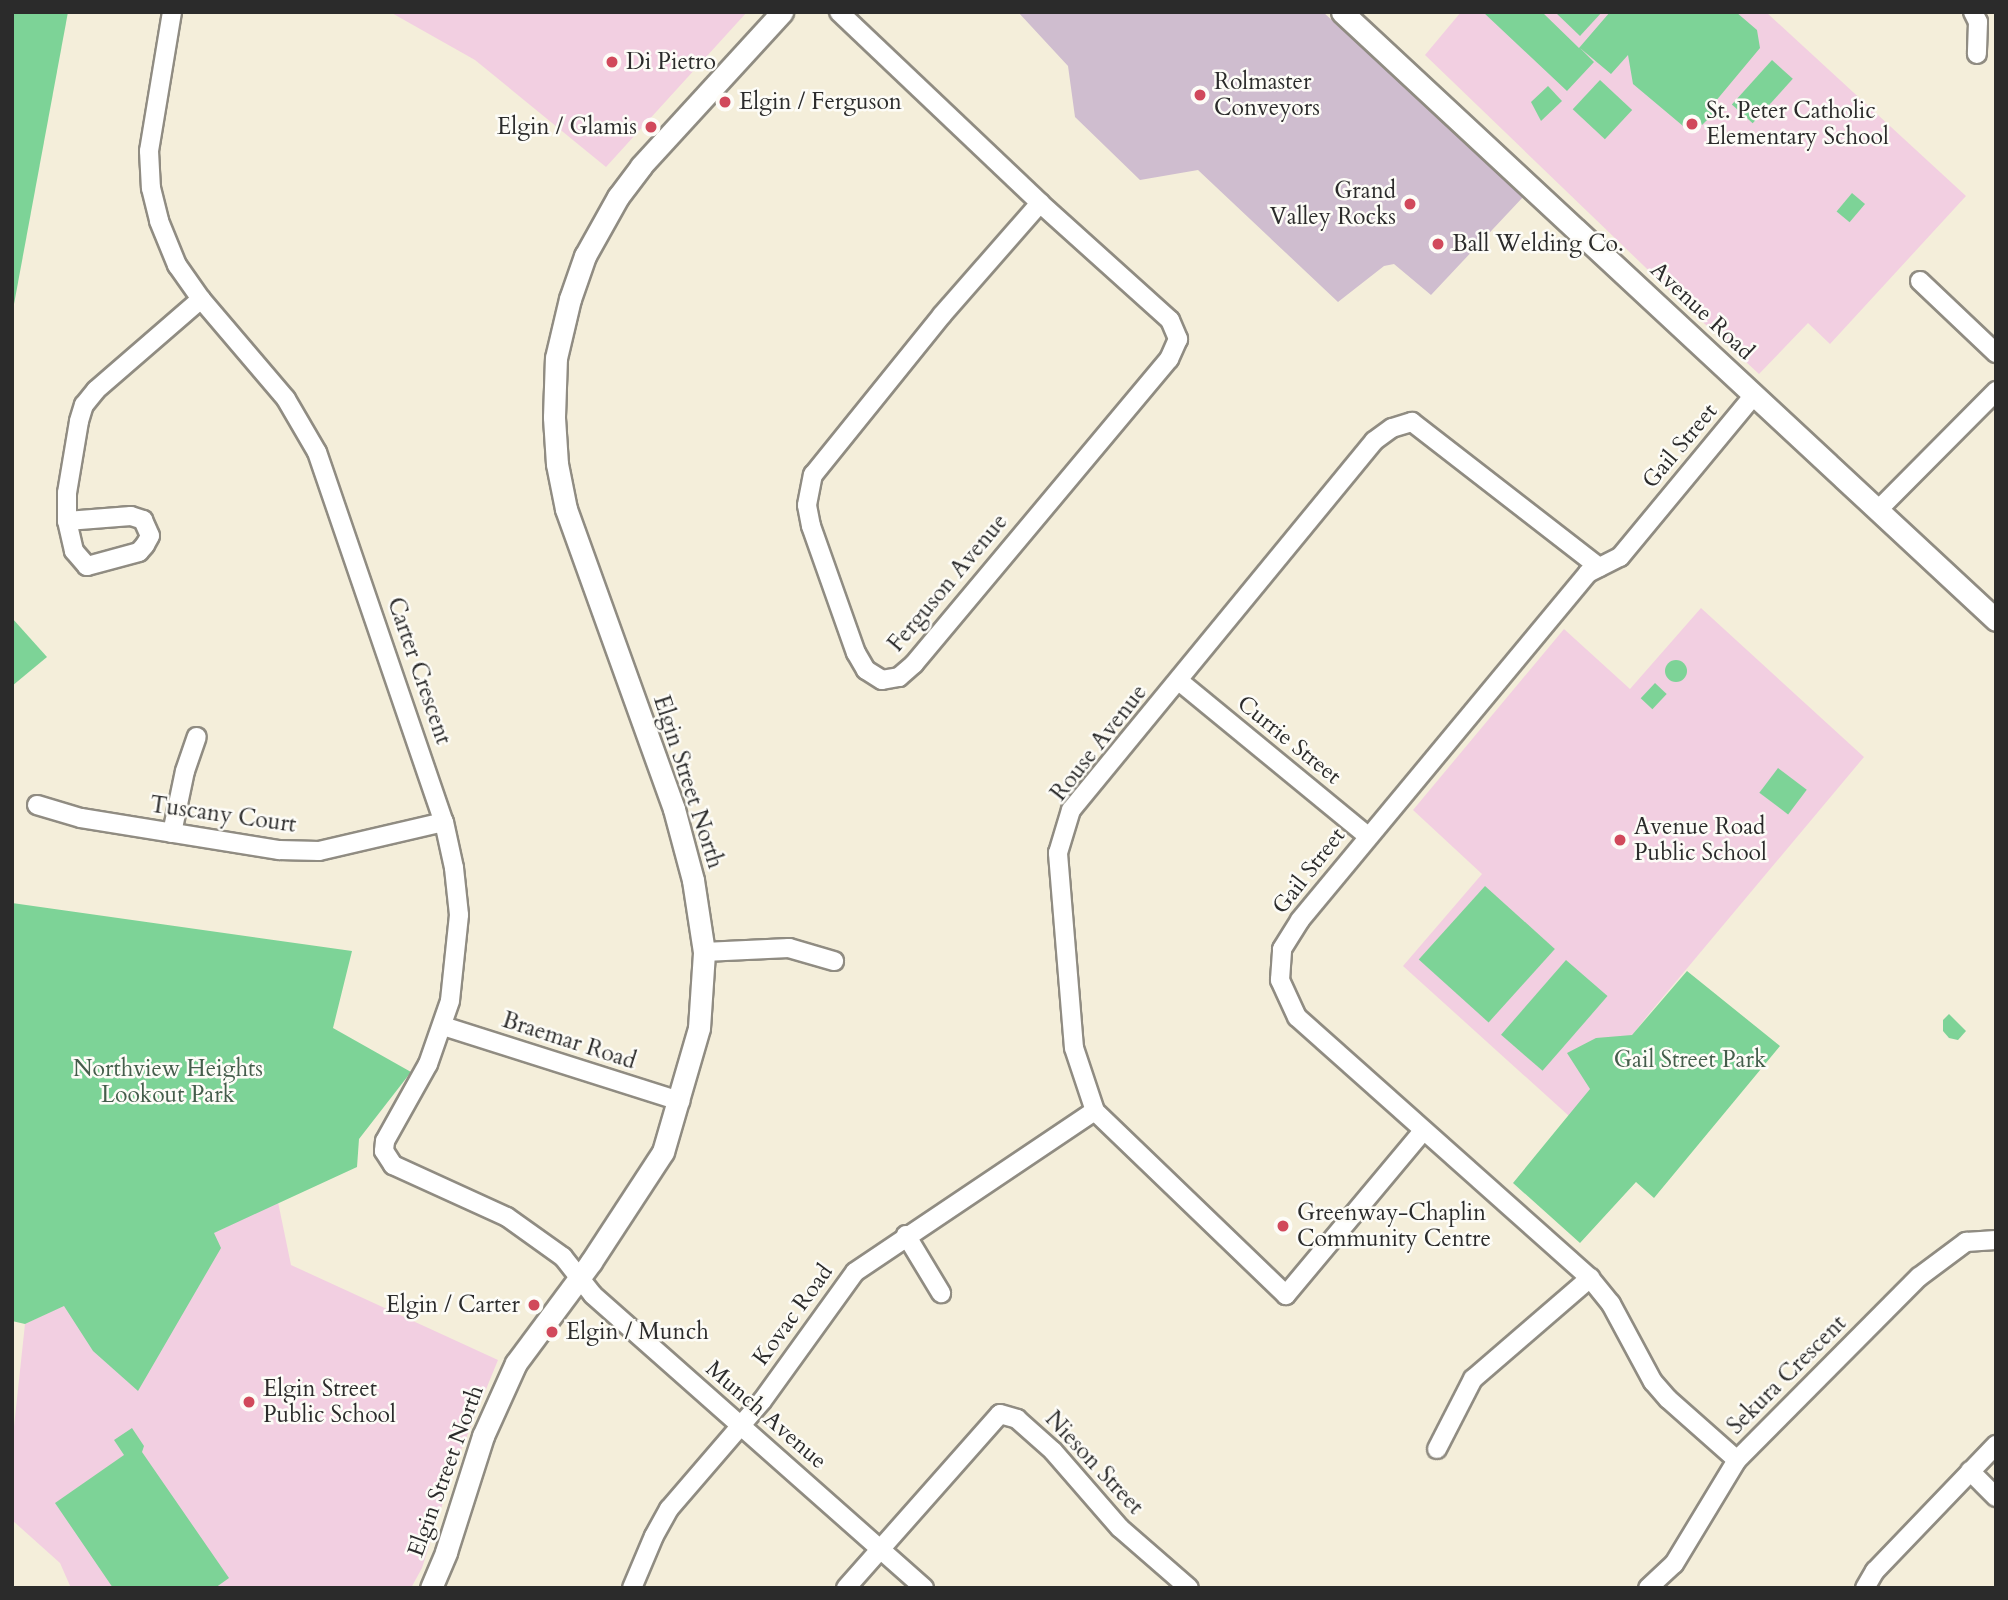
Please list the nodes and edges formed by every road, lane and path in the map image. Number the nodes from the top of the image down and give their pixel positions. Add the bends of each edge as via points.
1 (173, 12) edge
2 (782, 12) edge
3 (839, 12) edge
4 (1342, 12) edge
5 (1973, 12) edge
6 (1977, 54) dead end
7 (1040, 203) junction
8 (1920, 281) dead end
9 (201, 299) junction
10 (1996, 353) edge
11 (1996, 391) edge
12 (1754, 395) junction
13 (1878, 510) junction
14 (67, 521) dead end
15 (1599, 567) junction
16 (1996, 620) edge
17 (1179, 681) junction
18 (197, 737) dead end
19 (37, 805) dead end
20 (444, 822) junction
21 (172, 833) junction
22 (1368, 836) junction
23 (704, 952) junction
24 (835, 961) dead end
25 (443, 1026) junction
26 (680, 1101) junction
27 (1095, 1111) junction
28 (1423, 1131) junction
29 (906, 1235) junction
30 (1996, 1240) edge
31 (580, 1276) junction
32 (1590, 1278) junction
33 (941, 1293) dead end
34 (741, 1426) junction
35 (1996, 1445) edge
36 (1437, 1449) dead end
37 (1737, 1460) junction
38 (1970, 1471) junction
39 (1996, 1497) edge
40 (881, 1548) junction
41 (431, 1588) edge
42 (632, 1588) edge
43 (846, 1588) edge
44 (924, 1588) edge
45 (1189, 1588) edge
46 (1648, 1588) edge
47 (1865, 1588) edge

1 - 9 street, Carter Crescent via 149,151 151,188 177,265
2 - 23 street, Elgin Street North via 618,197 585,257 556,358 557,464 566,509 674,809 693,880
3 - 7 street, Ferguson Avenue
4 - 12 street, Avenue Road
5 - 6 street via 1978,22
7 - 7 street, Ferguson Avenue via 1170,320 1178,339 1169,359 914,664 899,677 881,680 866,670 856,653 810,526 807,505 813,475 942,314
8 - 10 street
9 - 14 street via 84,405 74,445
9 - 20 street, Carter Crescent via 286,399 317,452
11 - 13 street
12 - 13 street, Avenue Road
12 - 15 street, Gail Street via 1620,557
13 - 16 street, Avenue Road
15 - 17 street, Rouse Avenue via 1412,422 1374,440
15 - 22 street, Gail Street via 1588,573
17 - 22 street, Currie Street
17 - 27 street, Rouse Avenue via 1071,810 1058,853 1074,1048
18 - 21 street
19 - 21 street, Tuscany Court via 81,818
20 - 21 street, Tuscany Court via 319,851 279,850
20 - 25 street, Carter Crescent via 459,915
22 - 28 street, Gail Street via 1282,949 1280,980 1297,1017
23 - 24 street via 789,948
23 - 26 street, Elgin Street North via 699,1028
25 - 26 street, Braemar Road
25 - 31 street, Carter Crescent via 384,1151 393,1166 516,1223 563,1257
26 - 31 street, Elgin Street North via 663,1153
27 - 28 street, Rouse Avenue via 1286,1295
27 - 29 street, Kovac Road
28 - 32 street, Gail Street
29 - 33 street
29 - 34 street, Kovac Road via 855,1272
30 - 37 street, Sekura Crescent via 1966,1242 1942,1257
31 - 34 street, Munch Avenue via 593,1295
31 - 41 street, Elgin Street North via 507,1380
32 - 36 street via 1474,1378
32 - 37 street, Gail Street via 1611,1304 1653,1382
34 - 40 street, Munch Avenue
34 - 42 street, Kovac Road via 669,1509
35 - 38 street
37 - 46 street, Sekura Crescent via 1674,1564
38 - 39 street
38 - 47 street via 1875,1571
40 - 43 street
40 - 44 street, Munch Avenue
40 - 45 street, Nieson Street via 1000,1414 1017,1419 1053,1451 1120,1528

